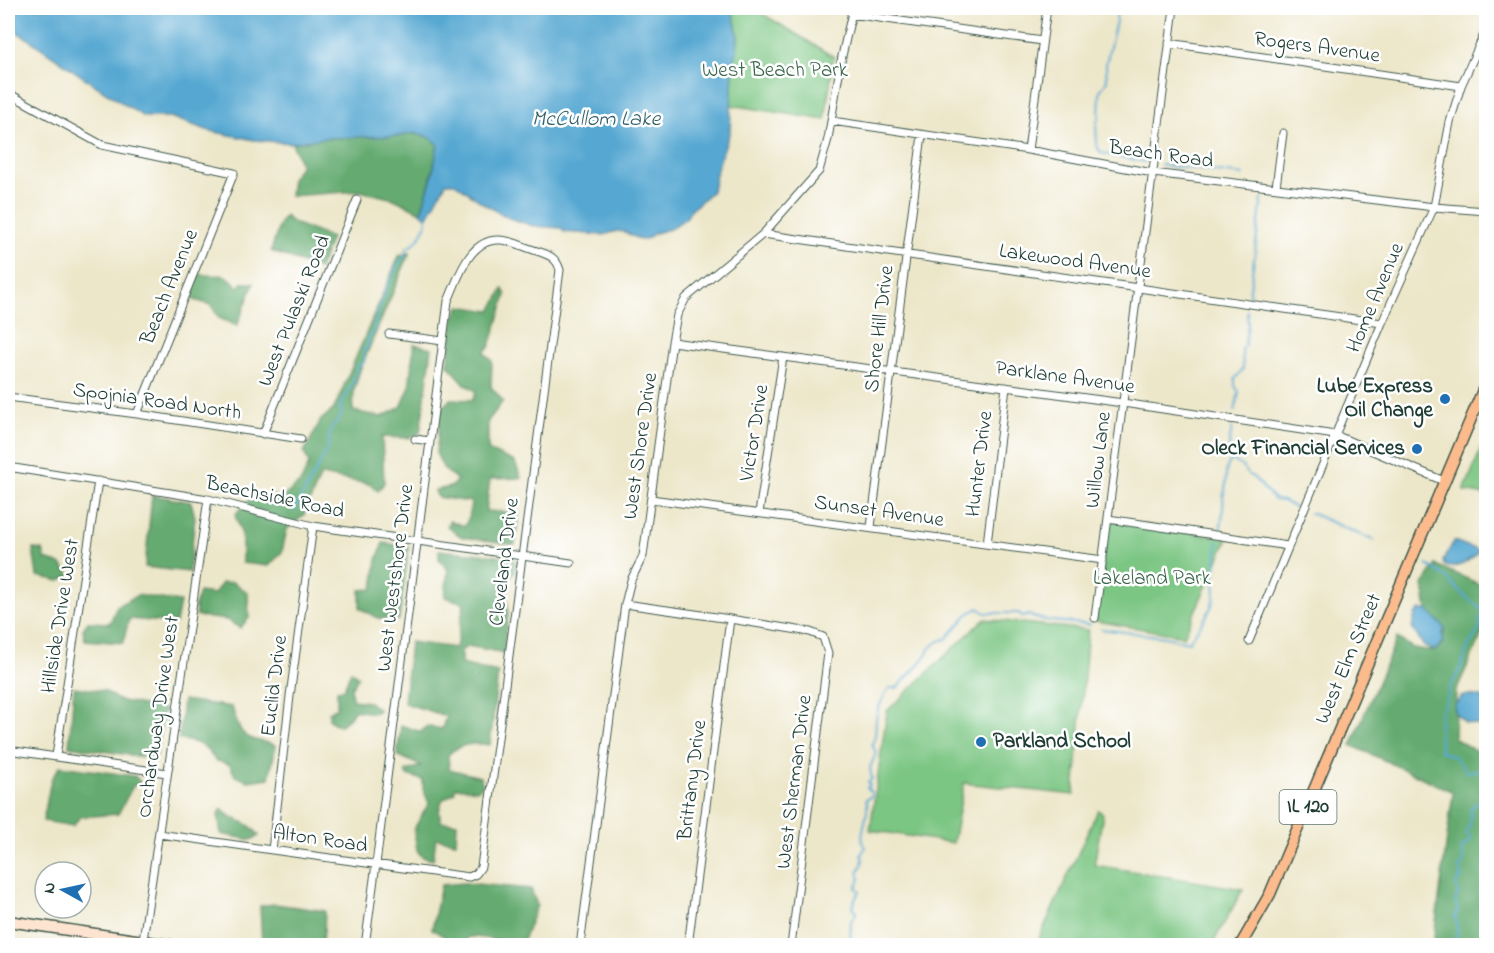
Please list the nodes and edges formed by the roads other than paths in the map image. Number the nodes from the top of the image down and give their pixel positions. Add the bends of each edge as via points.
1 (1047, 8) edge
2 (1174, 8) edge
3 (852, 11) edge
4 (1486, 30) edge
5 (1042, 41) junction
6 (1169, 43) junction
7 (1461, 86) junction
8 (8, 93) edge
9 (832, 121) junction
10 (1283, 133) dead end
11 (922, 135) junction
12 (1028, 150) junction
13 (1153, 173) junction
14 (1276, 187) junction
15 (357, 200) dead end
16 (1434, 207) junction
17 (1486, 211) edge
18 (763, 234) junction
19 (550, 255) joint
20 (905, 256) junction
21 (1138, 286) junction
22 (1382, 323) junction
23 (389, 334) dead end
24 (443, 341) junction
25 (672, 342) junction
26 (783, 357) junction
27 (892, 370) junction
28 (1486, 383) edge
29 (1006, 387) junction
30 (8, 398) edge
31 (1123, 403) junction
32 (137, 414) junction
33 (263, 434) junction
34 (1335, 435) junction
35 (415, 439) dead end
36 (301, 440) dead end
37 (430, 441) junction
38 (8, 467) edge
39 (98, 481) junction
40 (1446, 482) junction
41 (651, 499) junction
42 (208, 500) junction
43 (759, 513) junction
44 (1108, 519) junction
45 (313, 526) junction
46 (871, 527) junction
47 (417, 540) junction
48 (987, 544) junction
49 (1288, 546) junction
50 (523, 555) junction
51 (1103, 560) junction
52 (572, 563) dead end
53 (625, 604) junction
54 (1095, 618) dead end
55 (730, 619) junction
56 (1249, 640) dead end
57 (8, 750) edge
58 (56, 756) junction
59 (167, 773) junction
60 (159, 834) junction
61 (272, 850) junction
62 (376, 864) junction
63 (476, 874) joint
64 (8, 921) edge
65 (143, 940) junction
66 (177, 945) edge
67 (365, 945) edge
68 (580, 945) edge
69 (688, 945) edge
70 (791, 945) edge
71 (1240, 945) edge

1 - 5 street
2 - 6 street, Willow Lane
3 - 5 street
3 - 9 street, West Shore Drive
4 - 7 street, Home Avenue
5 - 12 street
6 - 7 street, Rogers Avenue
6 - 13 street, Willow Lane
7 - 16 street, Home Avenue
8 - 32 street, Beach Avenue via 102,145 234,173
9 - 11 street, Beach Road
9 - 18 street, West Shore Drive via 819,171
10 - 14 street
11 - 12 street, Beach Road
11 - 20 street, Shore Hill Drive
12 - 13 street, Beach Road
13 - 14 street, Beach Road
13 - 21 street, Willow Lane
14 - 16 street, Beach Road
15 - 33 street, West Pulaski Road
16 - 17 street, Beach Road
16 - 22 street, Home Avenue
18 - 20 street, Lakewood Avenue
18 - 25 street, West Shore Drive via 686,298 677,315
19 - 24 street, West Westshore Drive via 500,240 486,241 464,264 448,301
19 - 50 street, Cleveland Drive via 560,270
20 - 21 street, Lakewood Avenue
20 - 27 street, Shore Hill Drive
21 - 22 street, Lakewood Avenue
21 - 31 street, Willow Lane
22 - 34 street, Home Avenue
23 - 24 street
24 - 37 street, West Westshore Drive
25 - 26 street, Parklane Avenue
25 - 41 street, West Shore Drive
26 - 27 street, Parklane Avenue
26 - 43 street, Victor Drive
27 - 29 street, Parklane Avenue
27 - 46 street, Shore Hill Drive
28 - 40 main road, West Elm Street / IL 120
29 - 31 street, Parklane Avenue
29 - 48 street, Hunter Drive
30 - 32 street, Spojnia Road North
31 - 34 street, Parklane Avenue
31 - 44 street, Willow Lane
32 - 33 street, Spojnia Road North
33 - 36 street, Spojnia Road North
34 - 40 street, Parklane Avenue
34 - 49 street, Home Avenue
35 - 37 street
37 - 47 street, West Westshore Drive
38 - 39 street, Beachside Road
39 - 42 street, Beachside Road
39 - 58 street, Hillside Drive West
40 - 71 main road, West Elm Street / IL 120 via 1270,894
41 - 43 street, Sunset Avenue
41 - 53 street, West Shore Drive via 643,556 630,580
42 - 45 street, Beachside Road
42 - 59 street, Orchardway Drive West
43 - 46 street, Sunset Avenue
44 - 49 street
44 - 51 street, Willow Lane
45 - 47 street, Beachside Road
45 - 61 street, Euclid Drive
46 - 48 street, Sunset Avenue
47 - 50 street, Beachside Road
47 - 62 street, West Westshore Drive
48 - 51 street, Sunset Avenue
49 - 56 street, Home Avenue
50 - 52 street, Beachside Road
50 - 63 street, Cleveland Drive via 485,852
51 - 54 street, Willow Lane
53 - 55 street
53 - 68 street, West Shore Drive
55 - 69 street, Brittany Drive
55 - 70 street, West Sherman Drive via 810,632 823,637 828,653
57 - 58 street
58 - 59 street
59 - 60 street, Orchardway Drive West
60 - 61 street, Alton Road
60 - 65 street, Orchardway Drive West
61 - 62 street, Alton Road
62 - 63 street, Alton Road via 469,877
62 - 67 street, West Westshore Drive
64 - 65 street
65 - 66 street

